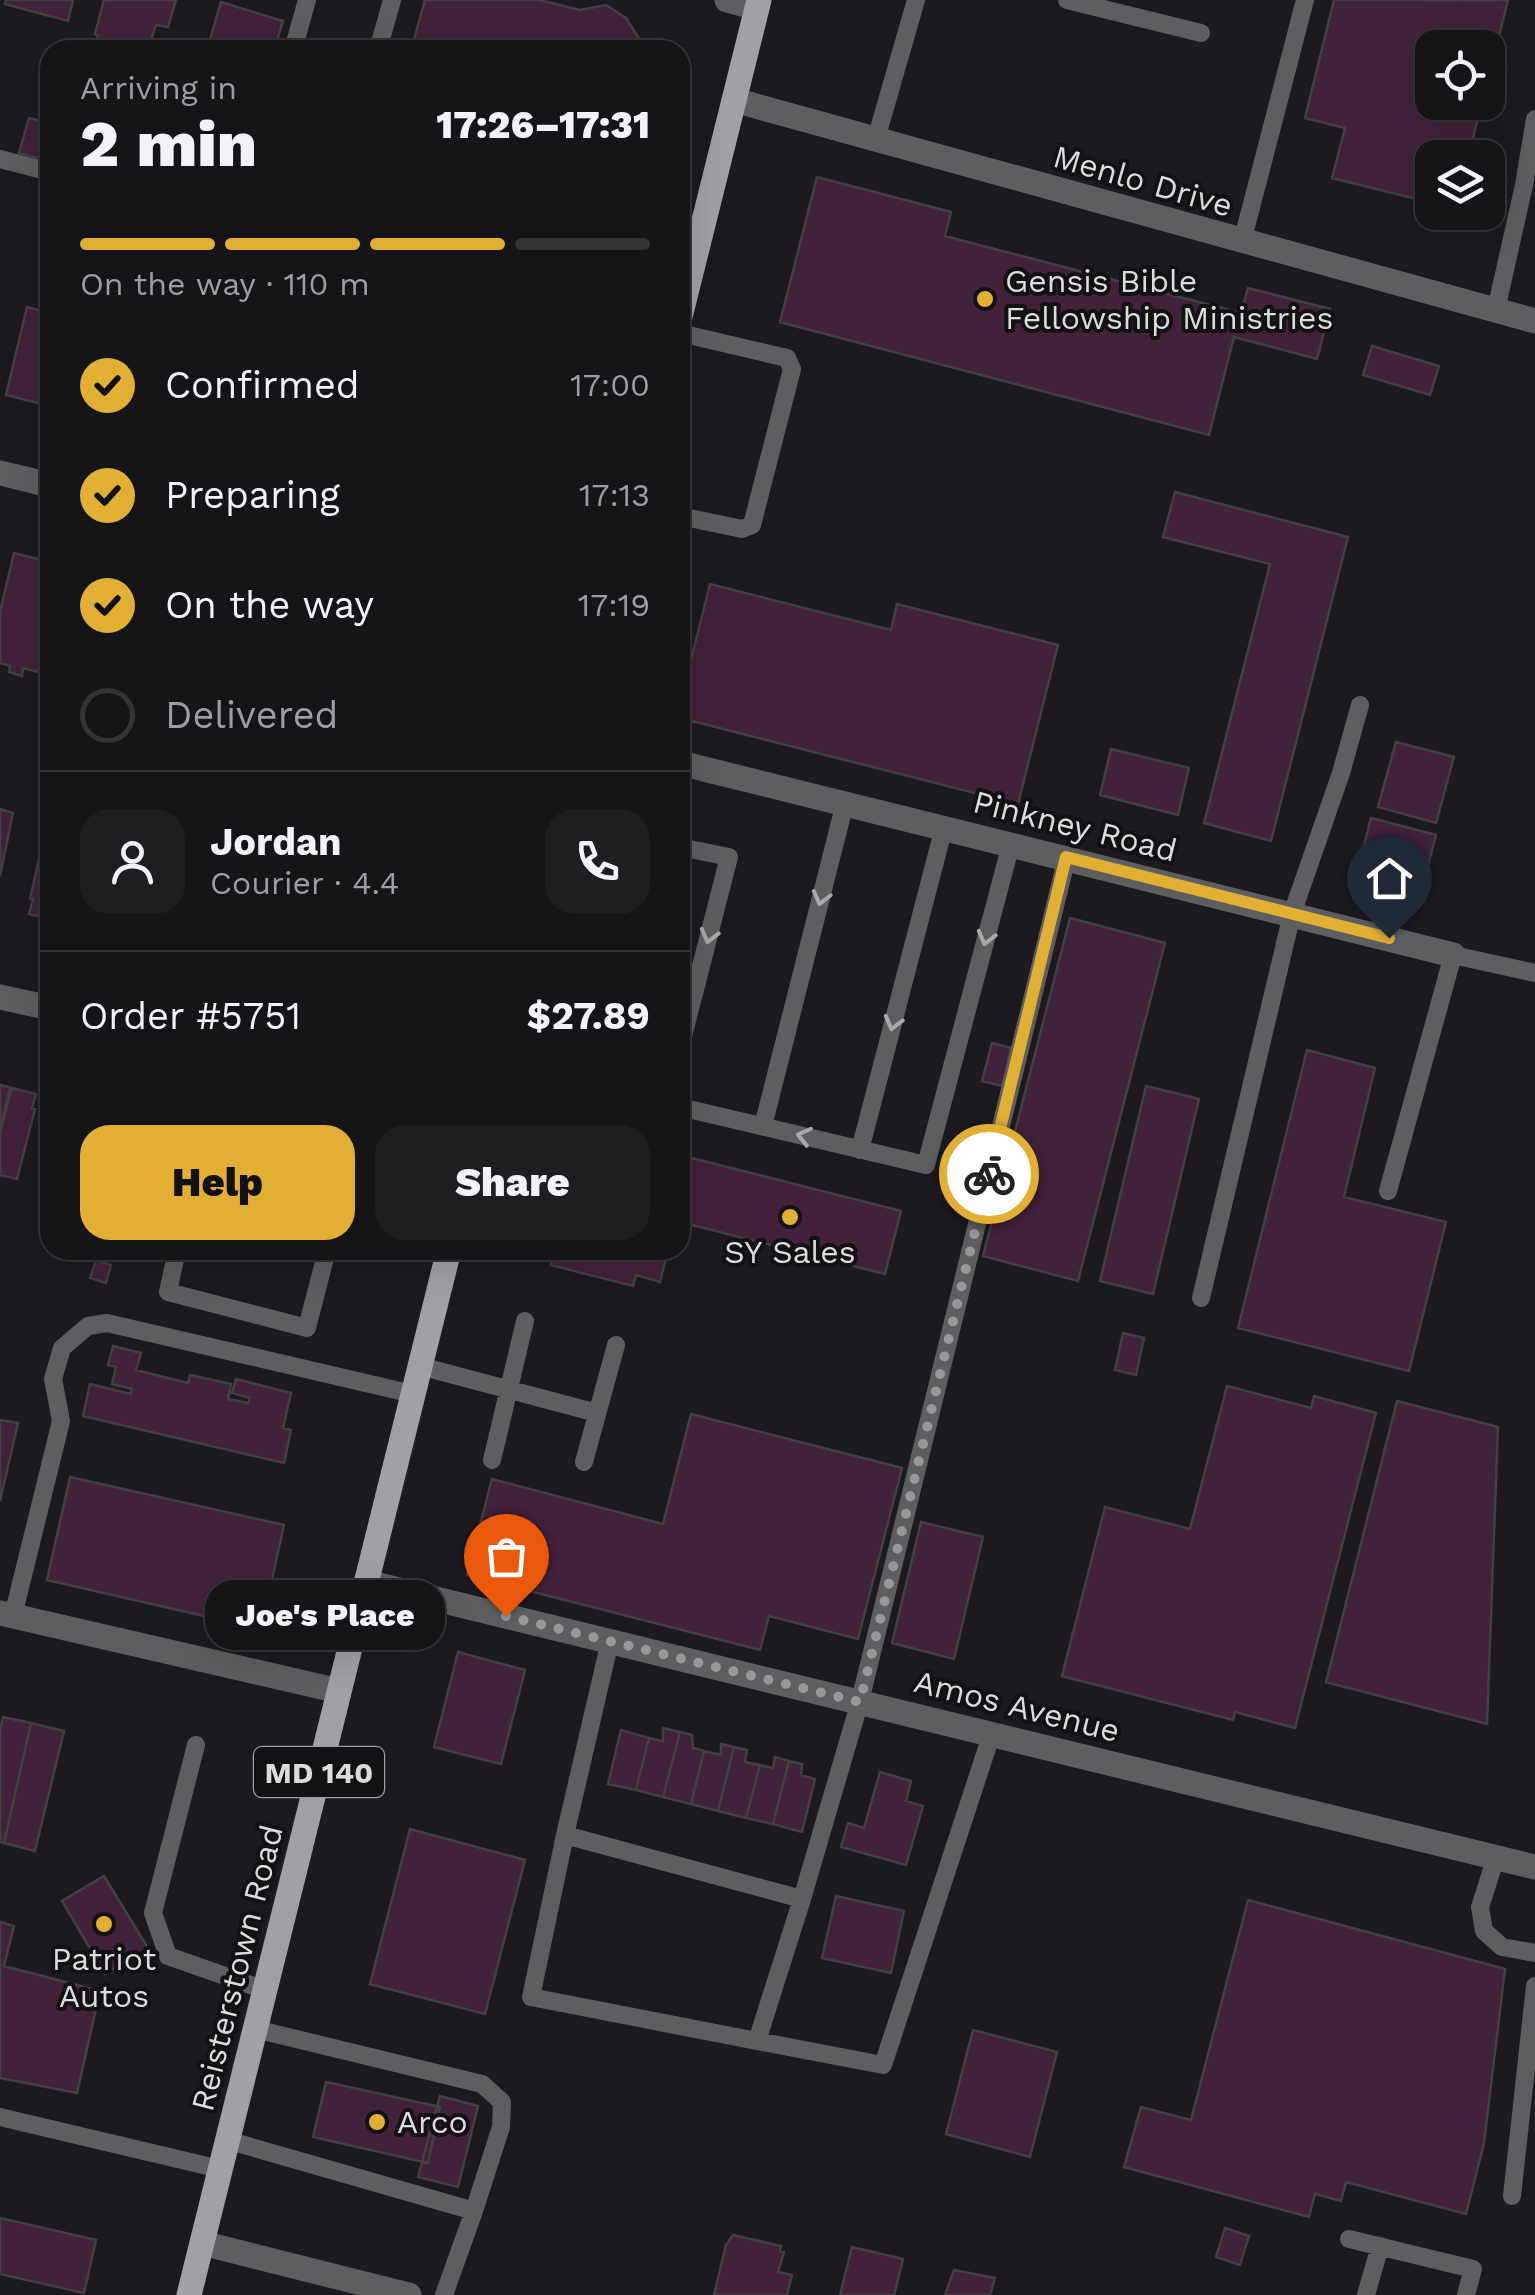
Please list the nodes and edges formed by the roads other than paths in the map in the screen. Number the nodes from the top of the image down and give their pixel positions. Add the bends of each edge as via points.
1 (306, 0) edge
2 (392, 0) edge
3 (727, 0) edge
4 (916, 0) edge
5 (1067, 0) edge
6 (1305, 0) edge
7 (758, 4) edge
8 (1201, 33) dead end
9 (296, 40) edge
10 (381, 40) edge
11 (734, 100) junction
12 (1535, 119) edge
13 (876, 139) junction
14 (0, 159) edge
15 (40, 169) edge
16 (690, 234) edge
17 (1242, 242) junction
18 (1496, 310) junction
19 (1535, 321) edge
20 (690, 335) edge
21 (0, 473) edge
22 (40, 483) edge
23 (690, 518) edge
24 (1360, 705) dead end
25 (690, 765) edge
26 (845, 803) junction
27 (944, 827) junction
28 (1012, 844) junction
29 (690, 848) edge
30 (1066, 857) junction
31 (1292, 914) junction
32 (1453, 954) junction
33 (1535, 973) edge
34 (0, 997) edge
35 (40, 1006) edge
36 (690, 1010) edge
37 (690, 1108) edge
38 (763, 1126) junction
39 (860, 1150) junction
40 (1388, 1191) dead end
41 (174, 1260) edge
42 (324, 1260) edge
43 (446, 1260) edge
44 (1201, 1298) dead end
45 (525, 1321) dead end
46 (616, 1346) dead end
47 (420, 1366) junction
48 (508, 1390) junction
49 (412, 1394) junction
50 (597, 1413) junction
51 (492, 1460) dead end
52 (584, 1462) dead end
53 (366, 1582) junction
54 (6, 1615) edge
55 (610, 1641) junction
56 (339, 1691) junction
57 (860, 1702) junction
58 (992, 1734) junction
59 (196, 1745) dead end
60 (565, 1835) junction
61 (1496, 1858) junction
62 (1535, 1867) edge
63 (802, 1899) junction
64 (1535, 1953) edge
65 (1535, 1986) edge
66 (265, 1990) junction
67 (255, 2028) junction
68 (757, 2041) junction
69 (0, 2117) edge
70 (227, 2140) junction
71 (220, 2169) junction
72 (1512, 2196) dead end
73 (474, 2211) junction
74 (1349, 2239) dead end
75 (202, 2242) junction
76 (1380, 2246) junction
77 (189, 2295) edge
78 (409, 2295) edge
79 (444, 2295) edge
80 (1366, 2295) edge
81 (1466, 2295) edge

1 - 9 lane
2 - 10 lane
3 - 7 street
4 - 13 lane
5 - 8 lane
6 - 17 lane
7 - 11 main road
11 - 13 street, Menlo Drive
11 - 16 main road
12 - 18 lane
13 - 17 street, Menlo Drive
14 - 15 lane
17 - 18 street, Menlo Drive
18 - 19 street, Menlo Drive
20 - 23 lane via 788,358 792,369 752,525 742,529
21 - 22 street
24 - 31 lane
25 - 26 street, Pinkney Road
26 - 27 street, Pinkney Road
26 -> 38 lane
27 - 28 street, Pinkney Road
27 -> 39 lane
28 - 30 street, Pinkney Road
28 -> 39 lane via 926,1165
29 -> 36 lane via 730,857
30 - 31 street, Pinkney Road
30 - 57 lane
31 - 32 street, Pinkney Road
31 - 44 lane
32 - 33 lane
32 - 40 lane
34 - 35 street
37 - 38 lane
39 -> 38 lane
41 - 42 lane via 168,1292 307,1328
43 - 47 main road, Reisterstown Road / MD 140
45 - 48 lane
46 - 50 lane
47 - 48 lane
47 - 49 main road, Reisterstown Road / MD 140
48 - 50 lane
48 - 51 lane
49 - 53 main road, Reisterstown Road / MD 140
49 - 54 lane via 107,1324 88,1326 62,1348 53,1379 61,1421
50 - 52 lane
53 - 55 street, Amos Avenue
53 - 56 main road, Reisterstown Road / MD 140
54 - 56 street
55 - 57 street, Amos Avenue
55 - 60 lane
56 - 66 main road, Reisterstown Road / MD 140
57 - 58 street, Amos Avenue
57 - 63 lane
58 - 61 street, Amos Avenue
58 - 68 lane via 883,2065
59 - 66 lane via 153,1913 168,1956
60 - 63 lane
60 - 68 lane via 531,1997
61 - 62 street, Amos Avenue
61 - 64 lane via 1480,1908 1484,1931 1502,1947
63 - 68 lane
65 - 72 lane
66 - 67 main road, Reisterstown Road / MD 140
67 - 70 main road, Reisterstown Road / MD 140
67 - 73 lane via 482,2084 502,2102 501,2128
69 - 71 lane
70 - 71 main road, Reisterstown Road / MD 140
70 - 73 lane
71 - 75 main road, Reisterstown Road / MD 140
73 - 79 lane
74 - 76 lane
75 - 77 main road, Reisterstown Road / MD 140
75 - 78 street
76 - 80 lane
76 - 81 lane via 1472,2268

